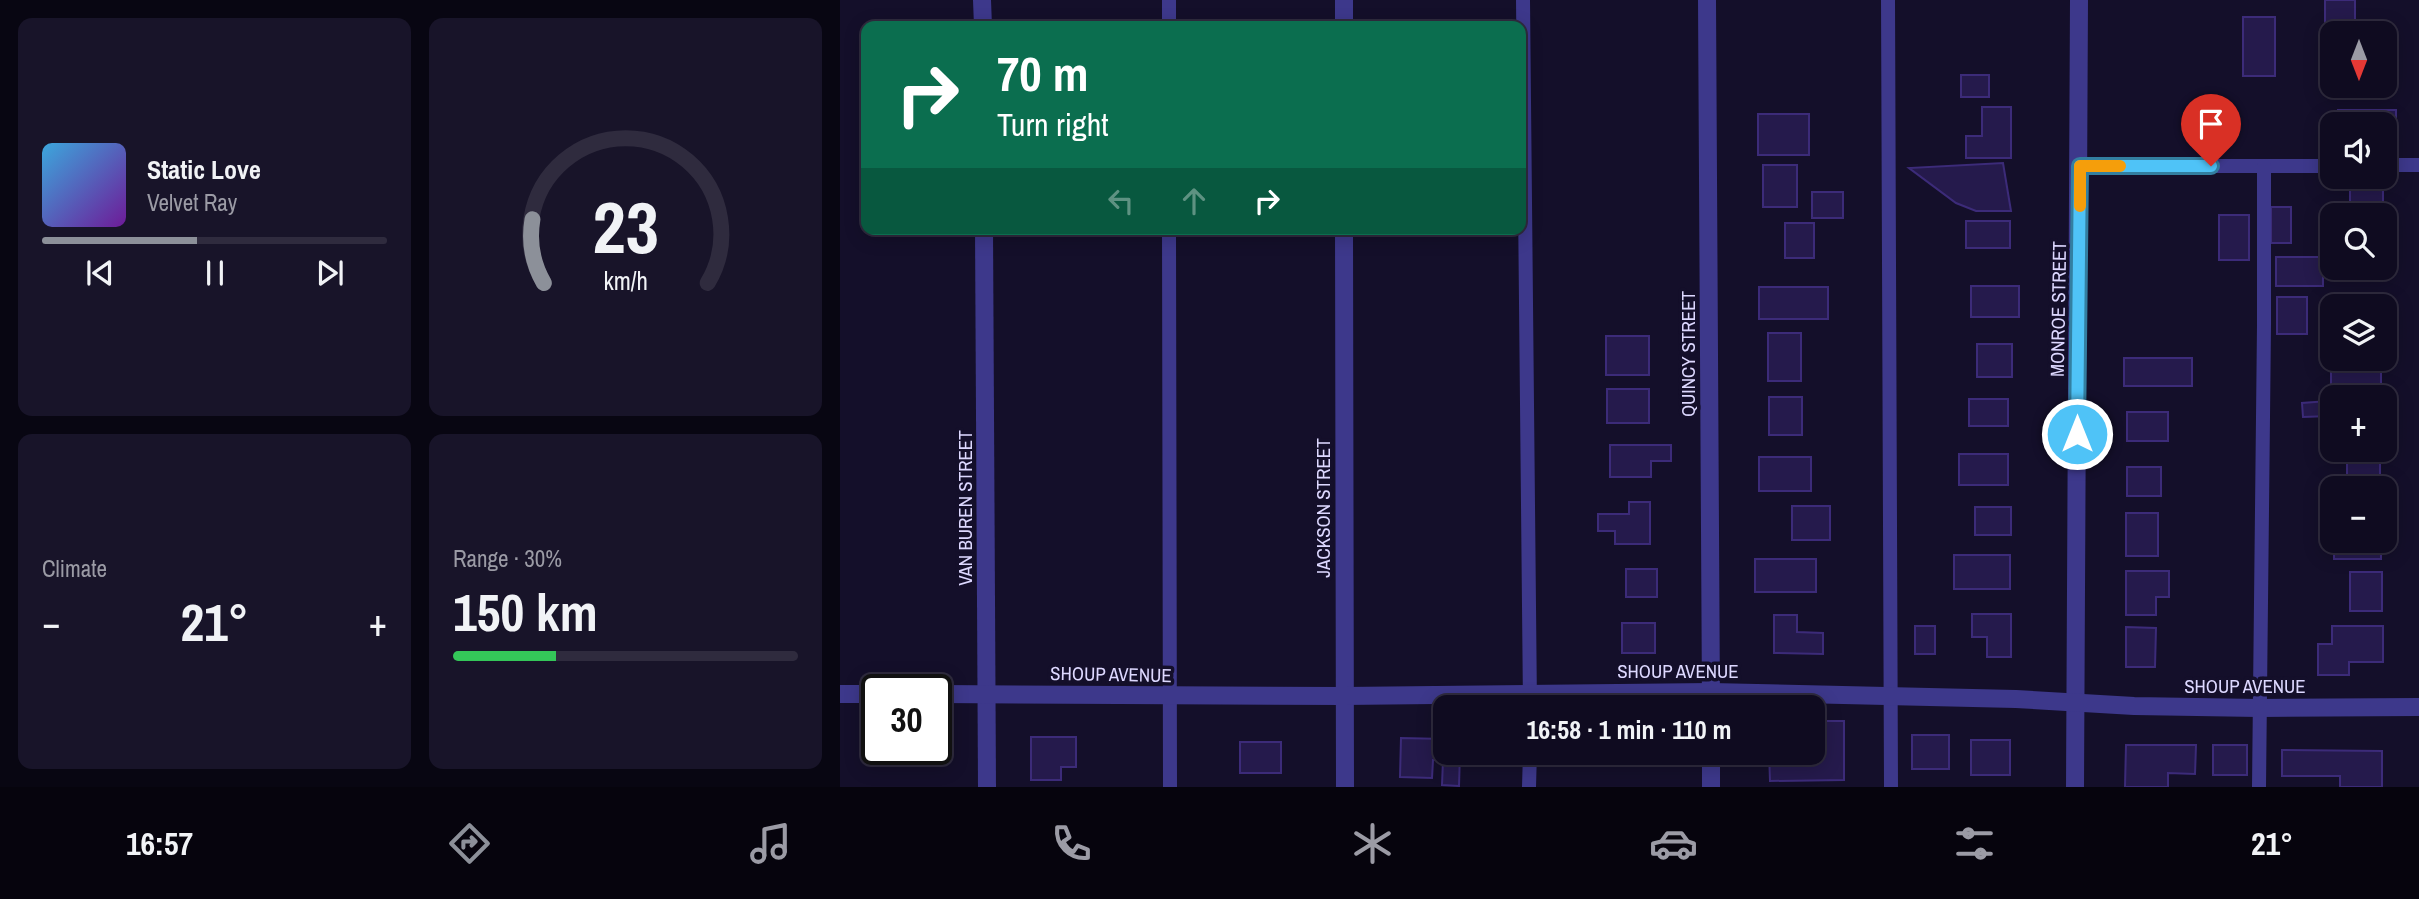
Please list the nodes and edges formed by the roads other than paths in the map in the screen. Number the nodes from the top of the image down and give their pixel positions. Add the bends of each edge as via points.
1 (982, 0) edge
2 (1168, 0) edge
3 (1344, 0) edge
4 (1523, 0) edge
5 (1707, 0) edge
6 (1888, 0) edge
7 (2080, 0) edge
8 (982, 21) edge
9 (1169, 21) edge
10 (1344, 21) edge
11 (1523, 21) edge
12 (2397, 165) edge
13 (2419, 165) edge
14 (2080, 166) junction
15 (2264, 166) junction
16 (2320, 166) edge
17 (984, 235) edge
18 (1169, 235) edge
19 (1344, 235) edge
20 (1525, 235) edge
21 (861, 694) edge
22 (952, 694) edge
23 (988, 694) junction
24 (840, 695) edge
25 (1530, 695) edge
26 (1711, 695) edge
27 (1891, 695) junction
28 (1170, 696) junction
29 (1344, 696) junction
30 (1825, 696) edge
31 (1433, 698) edge
32 (2075, 702) junction
33 (2419, 707) edge
34 (2259, 708) junction
35 (1530, 765) edge
36 (1711, 765) edge
37 (987, 787) edge
38 (1170, 787) edge
39 (1345, 787) edge
40 (1529, 787) edge
41 (1711, 787) edge
42 (1891, 787) edge
43 (2075, 787) edge
44 (2259, 787) edge

1 - 8 street
2 - 9 lane
3 - 10 street
4 - 11 lane
5 - 26 street, QUINCY STREET
6 - 27 lane
7 - 14 street, MONROE STREET
12 - 13 lane
14 - 15 lane
14 - 32 street, MONROE STREET
15 - 16 lane
15 - 34 lane
17 - 23 street, VAN BUREN STREET
18 - 28 lane
19 - 29 street, JACKSON STREET
20 - 25 lane
21 - 24 street
22 - 23 street, SHOUP AVENUE
23 - 28 street, SHOUP AVENUE
23 - 37 street, VAN BUREN STREET
27 - 30 street, SHOUP AVENUE
27 - 32 street, SHOUP AVENUE
27 - 42 lane
28 - 29 street, SHOUP AVENUE
28 - 38 lane
29 - 31 street, SHOUP AVENUE
29 - 39 street, JACKSON STREET
32 - 34 street, SHOUP AVENUE
32 - 43 street, MONROE STREET
33 - 34 street, SHOUP AVENUE
34 - 44 lane
35 - 40 lane
36 - 41 street

